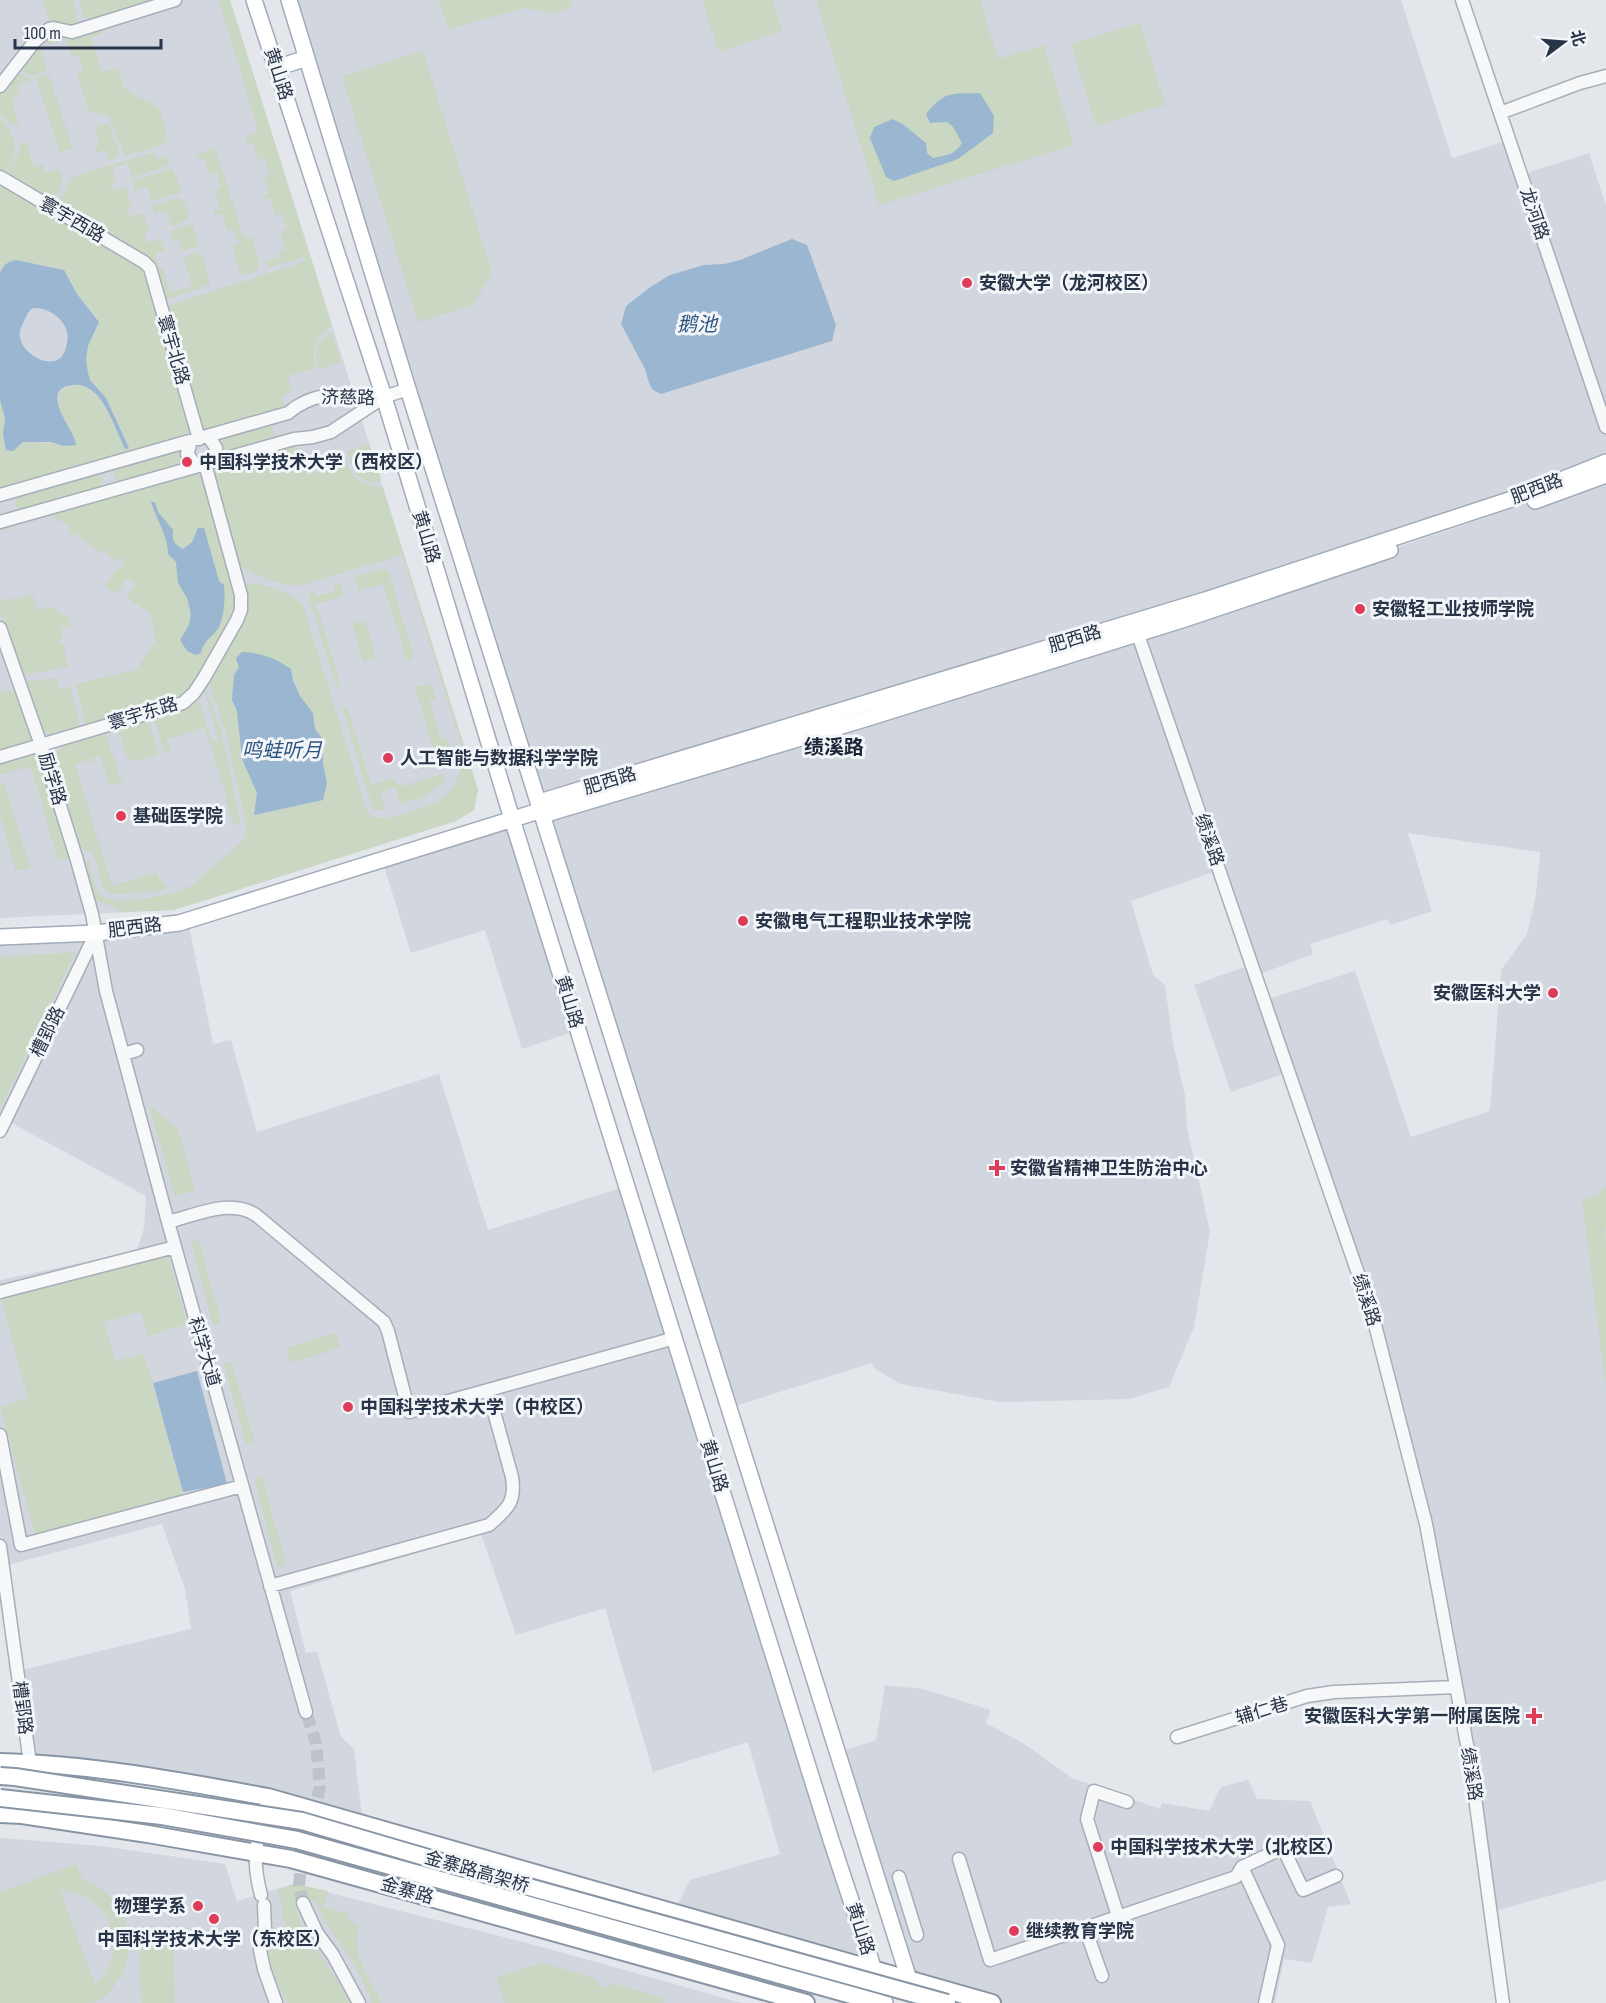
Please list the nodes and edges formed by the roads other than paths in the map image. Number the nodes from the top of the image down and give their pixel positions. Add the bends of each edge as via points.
1 (175, 0) edge
2 (254, 0) edge
3 (289, 0) edge
4 (1462, 0) edge
5 (307, 58) junction
6 (276, 68) junction
7 (1606, 76) edge
8 (0, 86) edge
9 (1500, 114) junction
10 (0, 177) edge
11 (144, 262) joint
12 (408, 389) junction
13 (384, 397) junction
14 (1606, 427) edge
15 (200, 439) junction
16 (1606, 462) edge
17 (205, 464) junction
18 (1606, 475) edge
19 (0, 495) edge
20 (0, 522) edge
21 (0, 628) edge
22 (1135, 628) junction
23 (41, 745) junction
24 (0, 757) edge
25 (541, 809) junction
26 (512, 819) junction
27 (96, 933) junction
28 (0, 937) edge
29 (106, 991) joint
30 (137, 1050) dead end
31 (124, 1054) junction
32 (0, 1131) edge
33 (168, 1221) junction
34 (175, 1247) junction
35 (0, 1293) edge
36 (675, 1338) junction
37 (488, 1390) junction
38 (0, 1435) edge
39 (242, 1486) junction
40 (0, 1546) edge
41 (270, 1586) junction
42 (1456, 1687) junction
43 (306, 1712) tunnel mouth
44 (1177, 1737) dead end
45 (0, 1762) edge
46 (30, 1763) junction
47 (0, 1776) edge
48 (268, 1797) junction
49 (0, 1798) edge
50 (1127, 1802) dead end
51 (0, 1815) edge
52 (254, 1851) junction
53 (959, 1859) dead end
54 (1242, 1867) junction
55 (1336, 1876) dead end
56 (898, 1877) dead end
57 (303, 1903) tunnel mouth
58 (1118, 1917) junction
59 (1085, 1928) junction
60 (917, 1935) dead end
61 (873, 1970) junction
62 (1102, 1976) dead end
63 (908, 1980) junction
64 (276, 2003) edge
65 (359, 2003) edge
66 (806, 2003) edge
67 (882, 2003) edge
68 (917, 2003) edge
69 (947, 2003) edge
70 (992, 2003) edge
71 (1265, 2003) edge
72 (1503, 2003) edge

1 - 8 street via 72,32 49,29
2 - 6 main road, 黄山路
3 - 5 main road, 黄山路
4 - 9 street, 龙河路
5 - 6 main road
5 - 12 main road, 黄山路
6 - 13 main road, 黄山路
7 - 9 street
9 - 14 street, 龙河路
10 - 11 street, 寰宇西路
11 - 15 street, 寰宇北路 via 150,268
12 - 13 street
12 - 25 main road, 黄山路
13 - 15 street, 济慈路 via 320,396 301,402 288,413
13 - 17 street, 济慈路 via 331,432
13 - 26 main road, 黄山路
15 - 17 street via 216,448
15 - 17 street via 187,454
15 - 19 street, 济慈路
16 - 22 main road, 肥西路 via 1521,496
17 - 20 street, 济慈路
17 - 23 street, 寰宇东路 via 242,596 237,620 204,678 183,704
18 - 22 main road, 肥西路 via 1411,543
21 - 23 street, 励学路
22 - 25 main road, 肥西路 via 865,718
22 - 42 street, 绩溪路 via 1373,1317 1426,1524
23 - 24 street, 寰宇东路
23 - 27 street, 励学路
25 - 26 main road, 肥西路
25 - 63 main road, 黄山路
26 - 27 main road, 肥西路 via 179,923
26 - 36 main road, 黄山路
27 - 28 main road, 肥西路
27 - 29 street, 励学路
27 - 32 street, 槽郢路
29 - 31 street, 科学大道
30 - 31 street
31 - 33 street, 科学大道
33 - 34 street, 科学大道
33 - 37 street via 232,1206 246,1208 256,1215 384,1322 409,1412
34 - 35 street
34 - 39 street, 科学大道
36 - 37 street
36 - 61 main road, 黄山路
37 - 41 street via 513,1477 508,1508 489,1525
38 - 39 street via 21,1545
39 - 41 street, 科学大道
40 - 46 street, 槽郢路
41 - 43 street, 科学大道
42 - 44 street, 辅仁巷 via 1307,1696
42 - 72 street, 绩溪路
45 - 46 highway
46 - 48 highway via 163,1778
47 - 69 highway, 金寨路高架桥, bridge via 302,1821
48 - 52 street
48 - 61 highway
49 - 67 highway, 金寨路高架桥, bridge via 162,1816 297,1840
50 - 58 street via 1094,1791 1087,1819
51 - 52 highway, 金寨路
52 - 64 street via 265,1930 260,1950
52 - 66 highway, 金寨路
53 - 59 street via 990,1960
54 - 55 street via 1283,1848 1303,1890
54 - 58 street via 1236,1877
54 - 71 street via 1278,1945
56 - 60 street
57 - 65 street
58 - 59 street
59 - 62 street
61 - 63 highway
61 - 67 main road, 黄山路
63 - 68 main road, 黄山路
63 - 70 highway

